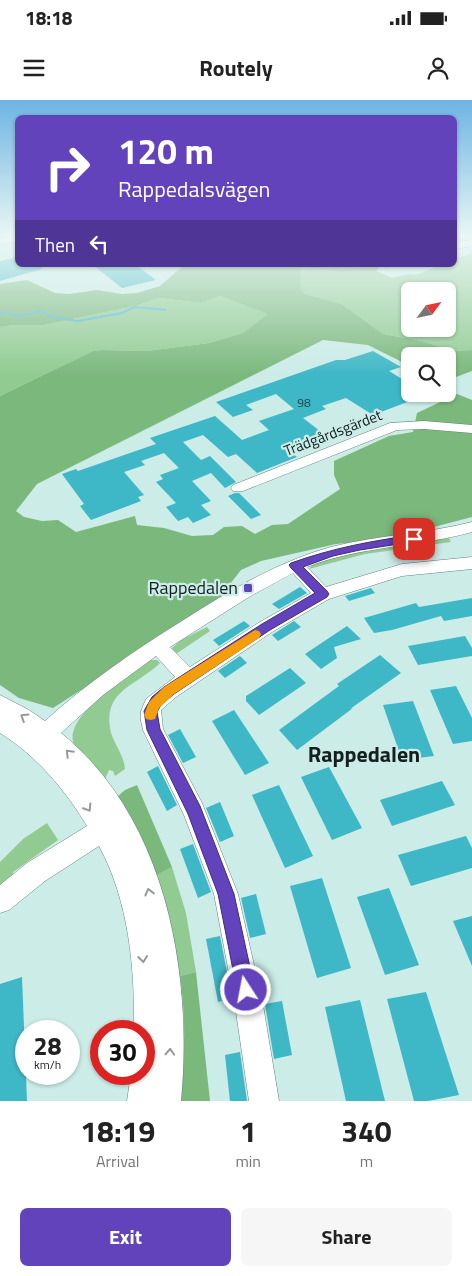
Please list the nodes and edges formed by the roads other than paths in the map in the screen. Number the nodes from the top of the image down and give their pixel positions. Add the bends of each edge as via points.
1 (472, 430) edge
2 (238, 488) dead end
3 (472, 527) edge
4 (472, 563) edge
5 (295, 565) junction
6 (323, 594) junction
7 (158, 646) junction
8 (189, 678) junction
9 (0, 704) edge
10 (0, 723) edge
11 (41, 738) junction
12 (111, 824) junction
13 (0, 900) edge
14 (142, 1101) edge
15 (166, 1101) edge
16 (264, 1101) edge

1 - 2 street, Trädgårdsgärdet via 424,425 395,426
3 - 5 street via 430,537 360,546
4 - 6 street via 402,570
5 - 6 street
5 - 7 street via 248,588
6 - 8 street
7 - 8 street
7 - 11 street via 103,683
8 - 16 street via 157,701 151,711 151,721 194,811 226,894 249,1005
11 -> 9 street via 30,720
10 - 11 street
11 - 12 street via 71,784
12 - 13 street via 36,872
12 -> 14 street via 141,941 147,991 148,1037
15 -> 12 street via 171,1034 169,989 162,945 136,852

